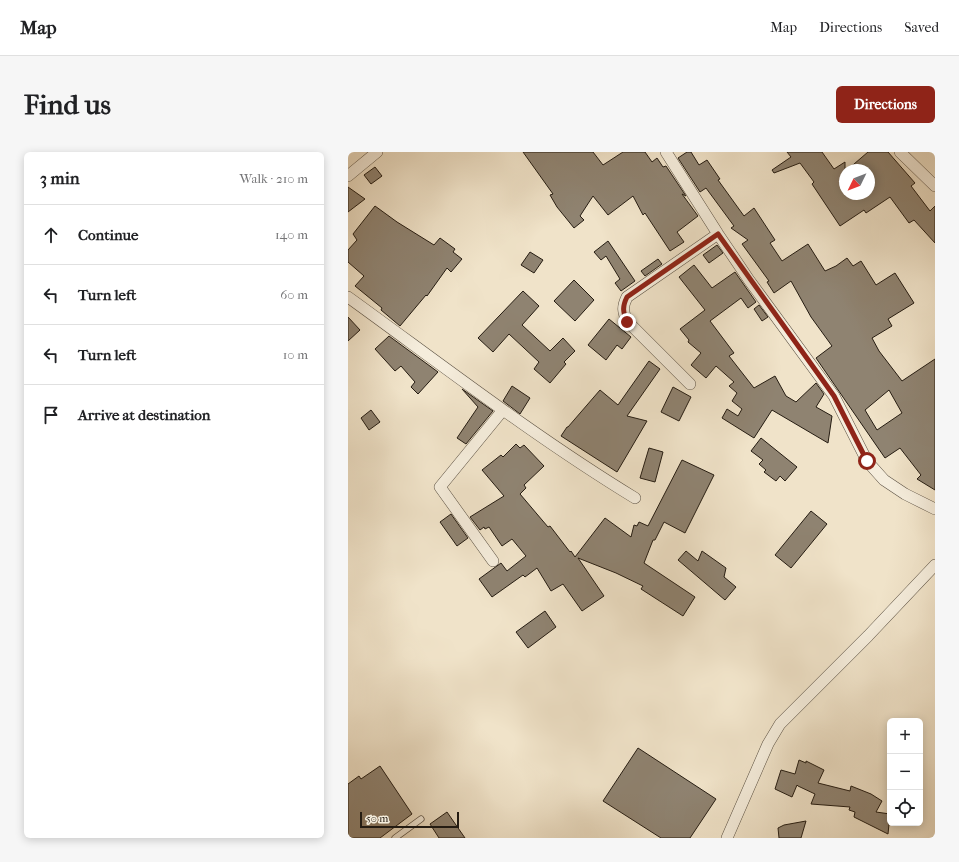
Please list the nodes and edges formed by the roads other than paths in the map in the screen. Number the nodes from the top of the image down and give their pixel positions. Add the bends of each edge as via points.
1 (377, 152) edge
2 (666, 152) edge
3 (900, 152) edge
4 (348, 176) edge
5 (935, 186) edge
6 (718, 234) junction
7 (348, 297) edge
8 (690, 384) dead end
9 (503, 410) junction
10 (635, 498) dead end
11 (935, 509) edge
12 (493, 560) dead end
13 (935, 565) edge
14 (421, 819) dead end
15 (395, 838) edge
16 (727, 838) edge

1 - 4 street
2 - 6 street
3 - 5 street
6 - 8 street via 627,297 623,305 627,322
6 - 11 street via 834,396 867,461 884,480
7 - 9 street
9 - 10 street
9 - 12 street via 440,487
13 - 16 street via 780,724 768,744
14 - 15 lane

